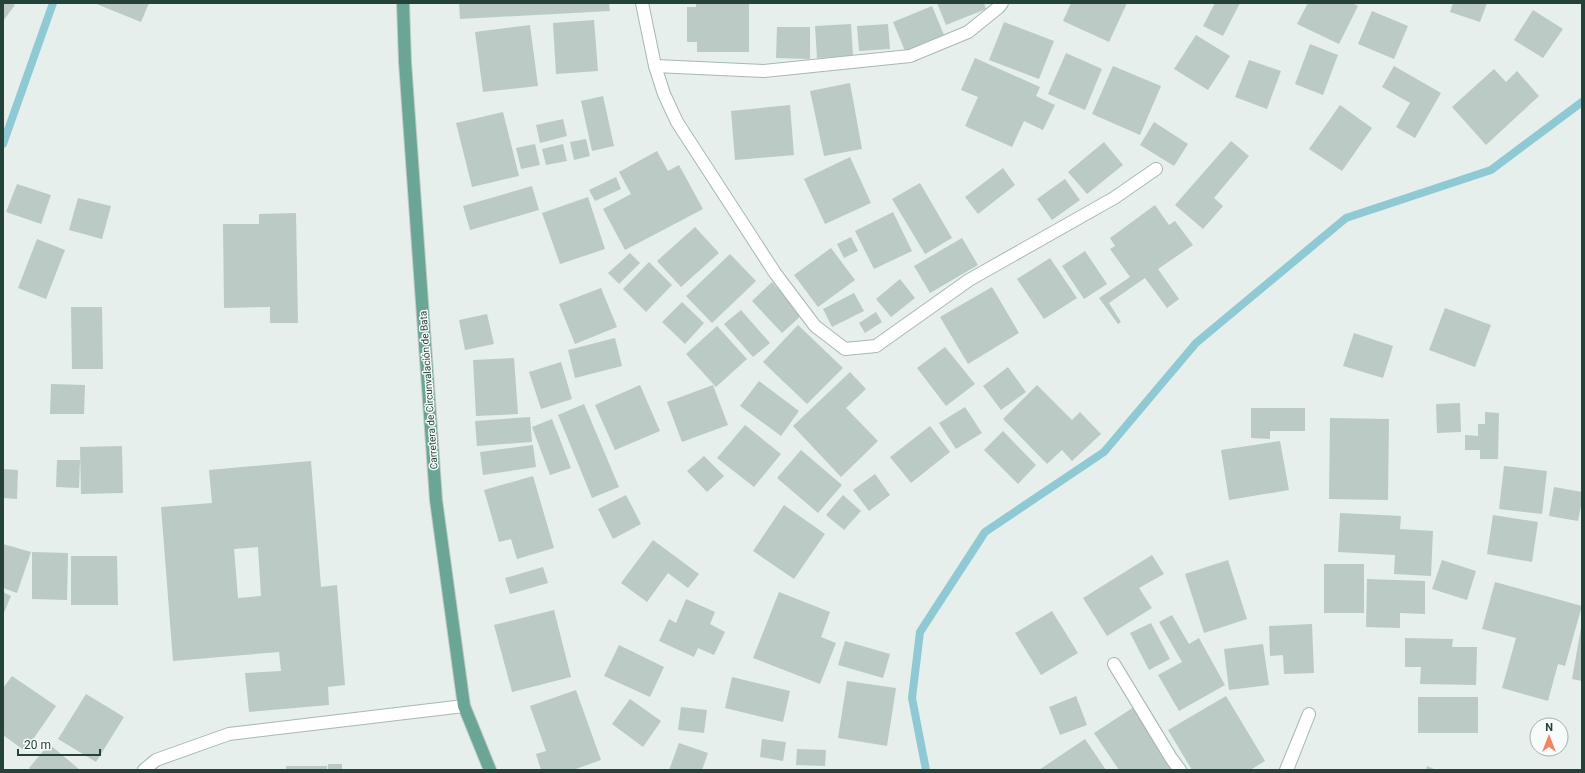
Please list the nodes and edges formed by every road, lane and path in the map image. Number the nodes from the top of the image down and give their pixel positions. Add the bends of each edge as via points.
1 (403, 3) edge
2 (642, 3) edge
3 (1002, 3) edge
4 (655, 66) junction
5 (1156, 169) dead end
6 (1114, 664) dead end
7 (464, 706) junction
8 (144, 770) edge
9 (490, 770) edge
10 (1180, 770) edge

1 - 7 main road, Carretera de Circunvalación de Bata via 436,500
2 - 4 street
3 - 4 street via 968,32 910,56 764,71
4 - 5 street via 677,122 775,272 815,326 845,349 876,346 969,280 1114,198
6 - 10 street
7 - 8 street via 229,734 156,760
7 - 9 main road, Carretera de Circunvalación de Bata

